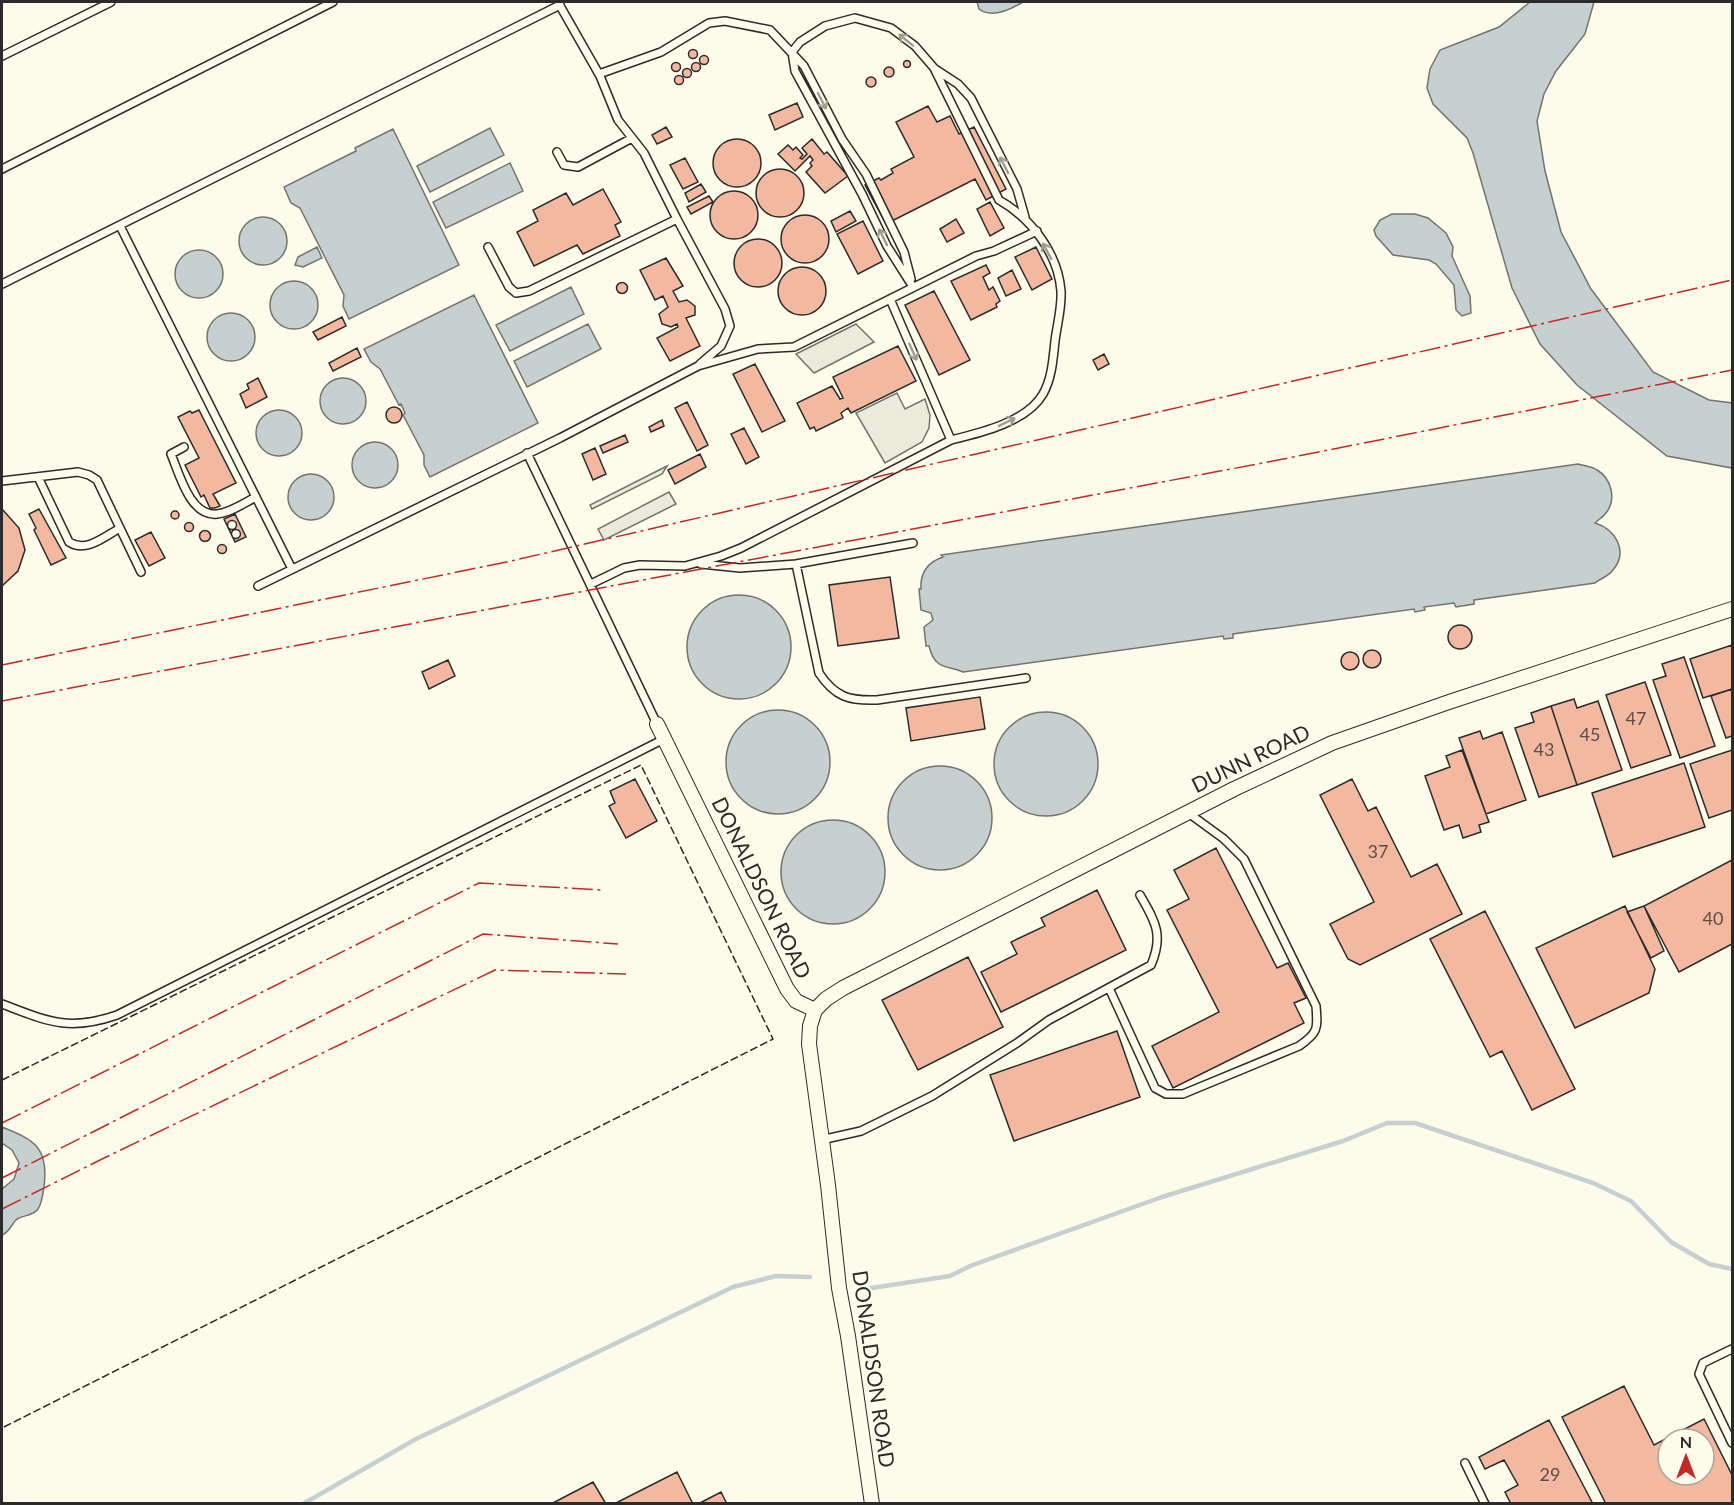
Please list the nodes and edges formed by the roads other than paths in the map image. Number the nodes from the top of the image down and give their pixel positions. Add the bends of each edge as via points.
1 (111, 2) edge
2 (333, 2) edge
3 (559, 4) edge
4 (792, 52) junction
5 (2, 56) edge
6 (934, 68) junction
7 (599, 74) junction
8 (632, 138) junction
9 (556, 152) dead end
10 (2, 169) edge
11 (677, 219) junction
12 (1025, 220) junction
13 (120, 226) junction
14 (1037, 231) junction
15 (488, 247) dead end
16 (2, 285) edge
17 (913, 287) junction
18 (890, 299) junction
19 (698, 366) junction
20 (951, 440) junction
21 (184, 447) dead end
22 (527, 453) junction
23 (38, 477) junction
24 (2, 481) edge
25 (256, 497) junction
26 (120, 528) junction
27 (913, 543) dead end
28 (695, 563) junction
29 (796, 564) junction
30 (292, 569) junction
31 (141, 572) dead end
32 (591, 584) junction
33 (258, 586) dead end
34 (1732, 609) edge
35 (1026, 678) dead end
36 (657, 724) joint
37 (664, 739) junction
38 (1187, 812) junction
39 (1140, 895) dead end
40 (1109, 988) junction
41 (2, 1004) edge
42 (815, 1010) junction
43 (822, 1140) junction
44 (1732, 1349) edge
45 (1732, 1443) edge
46 (1465, 1463) dead end
47 (872, 1503) edge
48 (1485, 1503) edge

1 - 5 lane
2 - 10 lane
3 - 7 lane
3 - 13 lane
6 -> 4 lane via 915,46 891,28 855,18 825,26
4 - 7 lane via 770,30 725,21 709,23 661,52
17 -> 4 lane via 887,246 795,71
4 -> 17 lane via 866,174 904,252
6 - 12 lane via 999,200
12 -> 6 lane via 1017,189 970,98 958,84
7 - 8 lane via 618,120
8 - 9 lane via 578,167 564,165
8 - 11 lane via 644,153
11 - 15 lane via 529,291 516,293
11 - 19 lane via 725,309 730,326 721,346
12 - 14 lane
13 - 16 lane
13 - 25 lane
14 - 17 lane via 976,255
20 -> 14 lane via 985,432 1026,413 1043,395 1052,372 1061,292 1058,272
17 - 18 lane
18 - 19 lane via 794,347 758,350
18 -> 20 lane
19 - 22 lane
20 - 28 lane via 741,548
21 - 25 lane via 171,454 193,504 201,511 215,515
22 - 30 lane
22 - 32 lane, DONALDSON ROAD
23 - 24 lane
23 - 26 lane via 78,472 89,475 97,480
23 - 26 lane via 69,542 75,546 84,547
25 - 30 lane
26 - 31 lane
27 - 29 lane
28 - 29 lane via 741,568
28 - 32 lane via 624,568
29 - 35 lane via 819,673 839,694 857,701 877,700
30 - 33 lane
32 - 36 lane, DONALDSON ROAD
34 - 38 street, DUNN ROAD via 1332,743
36 - 37 street, DONALDSON ROAD
37 - 41 lane via 117,1015 98,1022 52,1023
37 - 42 street, DONALDSON ROAD via 787,989 796,1001
38 - 40 lane via 1244,859 1316,1006 1314,1036 1299,1046 1183,1094 1167,1094 1155,1088
38 - 42 street, DUNN ROAD via 843,988
39 - 40 lane via 1155,920 1159,937 1156,953 1151,965
40 - 43 lane via 1049,1020 932,1096 861,1131
42 - 43 street, DONALDSON ROAD via 808,1044
43 - 47 street, DONALDSON ROAD via 839,1287
44 - 45 lane via 1703,1363 1699,1374
46 - 48 lane

